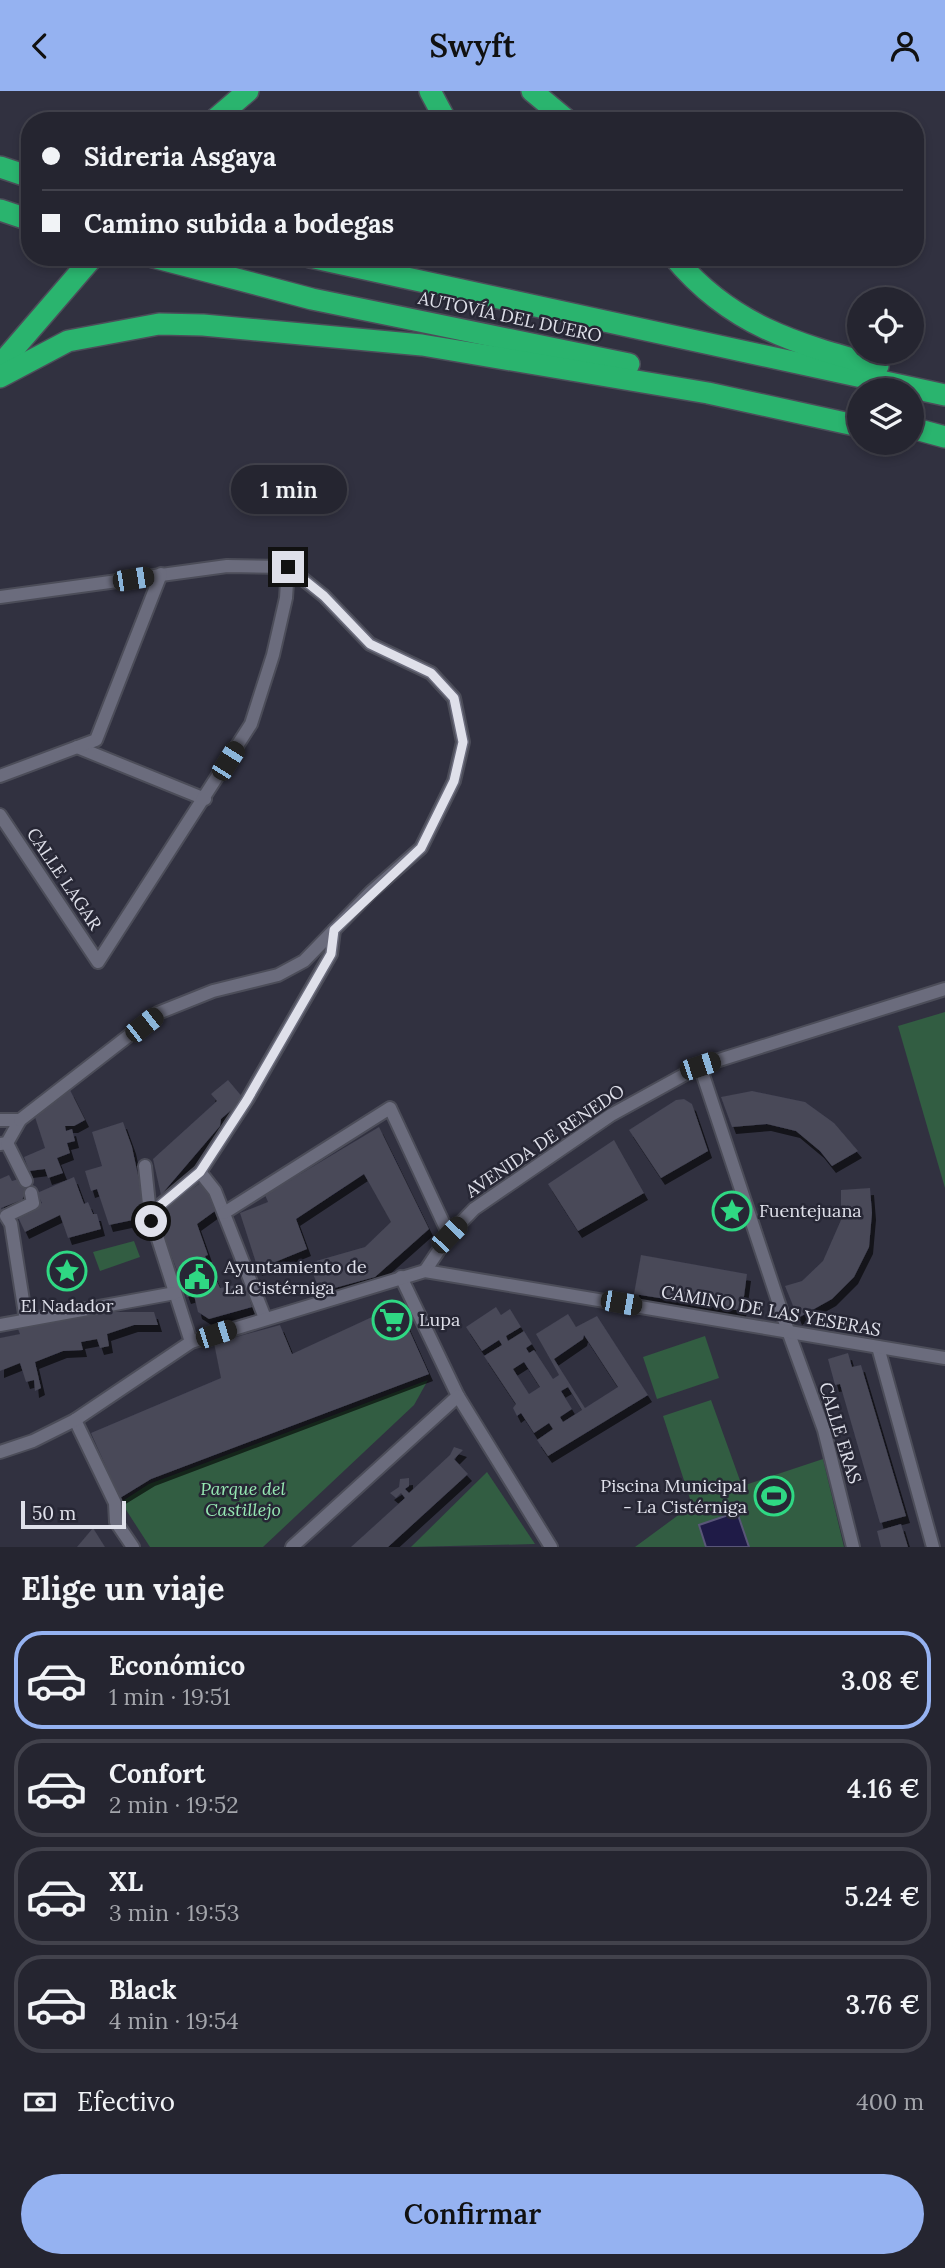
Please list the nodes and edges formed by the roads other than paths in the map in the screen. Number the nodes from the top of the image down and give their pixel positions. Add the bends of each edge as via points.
1 (248, 91) edge
2 (430, 91) edge
3 (532, 91) edge
4 (224, 112) edge
5 (441, 112) edge
6 (557, 112) edge
7 (0, 155) edge
8 (21, 162) edge
9 (0, 167) edge
10 (21, 174) edge
11 (0, 210) edge
12 (21, 217) edge
13 (85, 266) edge
14 (187, 266) edge
15 (351, 266) edge
16 (683, 266) edge
17 (0, 365) edge
18 (0, 377) edge
19 (945, 383) edge
20 (945, 395) edge
21 (847, 411) edge
22 (847, 423) edge
23 (924, 431) edge
24 (945, 437) edge
25 (924, 443) edge
26 (945, 449) edge
27 (288, 567) junction
28 (161, 575) junction
29 (0, 597) edge
30 (77, 747) junction
31 (0, 776) edge
32 (205, 799) junction
33 (0, 815) edge
34 (334, 930) junction
35 (945, 989) edge
36 (700, 1066) junction
37 (0, 1120) edge
38 (20, 1120) junction
39 (4, 1143) edge
40 (145, 1166) dead end
41 (200, 1172) junction
42 (224, 1213) junction
43 (150, 1214) junction
44 (449, 1235) junction
45 (425, 1271) junction
46 (401, 1277) junction
47 (175, 1293) junction
48 (265, 1318) junction
49 (26, 1320) junction
50 (0, 1325) edge
51 (788, 1331) junction
52 (191, 1342) junction
53 (878, 1347) junction
54 (945, 1358) edge
55 (458, 1396) junction
56 (75, 1420) junction
57 (0, 1452) edge
58 (133, 1547) edge
59 (292, 1547) edge
60 (551, 1547) edge
61 (853, 1547) edge
62 (933, 1547) edge

1 - 4 highway
2 - 5 highway
3 - 6 highway
7 - 8 highway
9 - 10 highway
11 - 12 highway
13 - 17 highway
14 - 21 highway, AUTOVÍA DEL DUERO via 312,299
15 - 20 highway, AUTOVÍA DEL DUERO
16 - 19 highway via 718,302 794,343
18 - 22 highway via 78,338 159,324 203,325 448,349 695,391
23 - 24 highway
25 - 26 highway
27 - 28 street via 228,566
27 - 32 street via 274,655 251,724
27 - 34 street via 324,596 370,644 431,673 454,698 463,742 454,781 421,848
28 - 29 street
28 - 30 street via 96,740
30 - 31 street
30 - 32 street
32 - 33 street, CALLE LAGAR via 98,962
34 - 38 street via 293,969 213,991 158,1013
34 - 41 street via 331,954
35 - 36 street, AVENIDA DE RENEDO
36 - 44 street, AVENIDA DE RENEDO via 611,1115 474,1209
36 - 51 street, CALLE ERAS
37 - 38 street
38 - 39 street
39 - 49 street via 33,1203 6,1216
40 - 43 street
41 - 42 street
41 - 43 street
42 - 44 street via 390,1108
42 - 48 street
43 - 47 street
44 - 45 street, AVENIDA DE RENEDO
45 - 46 street
45 - 51 street, CAMINO DE LAS YESERAS
46 - 48 street
46 - 55 street
47 - 49 street
47 - 52 street
48 - 52 street
49 - 50 street
51 - 53 street, CAMINO DE LAS YESERAS
51 - 61 street, CALLE ERAS via 824,1430
52 - 56 street
53 - 54 street, CAMINO DE LAS YESERAS
53 - 62 street
55 - 59 street
55 - 60 street
56 - 57 street
56 - 58 street via 116,1503 117,1521

